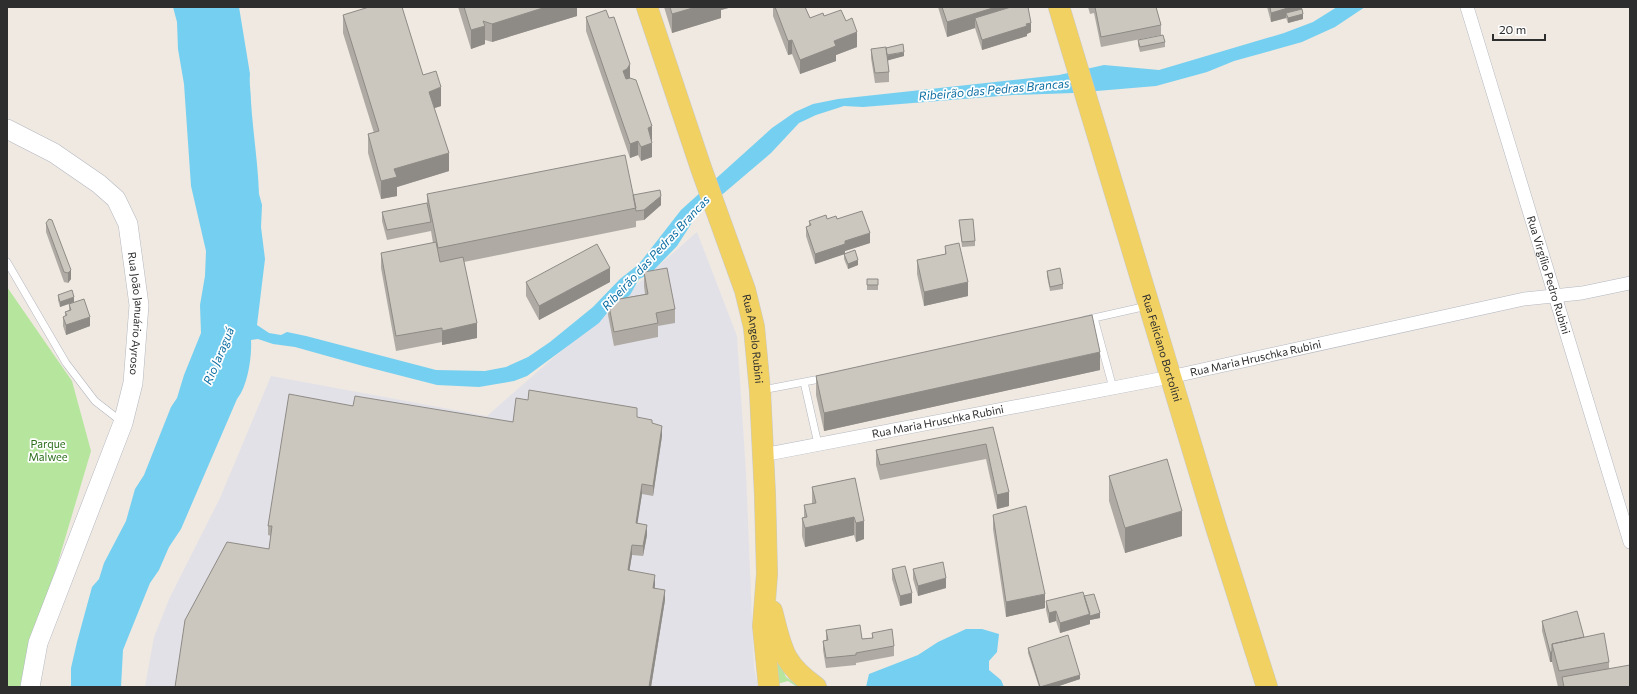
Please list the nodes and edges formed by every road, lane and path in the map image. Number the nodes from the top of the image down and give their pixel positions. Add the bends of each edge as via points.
1 (647, 7) edge
2 (1059, 7) edge
3 (1467, 7) edge
4 (7, 129) edge
5 (7, 262) edge
6 (1630, 283) edge
7 (1556, 295) junction
8 (1149, 305) junction
9 (1094, 318) junction
10 (1079, 321) edge
11 (835, 376) edge
12 (1170, 377) junction
13 (804, 382) junction
14 (1113, 388) junction
15 (760, 391) junction
16 (123, 424) junction
17 (818, 444) junction
18 (764, 455) junction
19 (1630, 542) edge
20 (767, 591) junction
21 (30, 687) edge
22 (769, 687) edge
23 (816, 687) edge
24 (1267, 687) edge

1 - 15 main road, Rua Angelo Rubini via 745,290 754,327
2 - 8 main road, Rua Feliciano Bortolini
3 - 7 street, Rua Virgílio Pedro Rubini
4 - 16 main road, Rua João Januário Ayroso via 54,153 99,184 116,199 128,224 139,305 134,382
5 - 16 lane via 66,363 95,401
6 - 7 street, Rua Maria Hruschka Rubini via 1582,293
7 - 12 street, Rua Maria Hruschka Rubini via 1524,299
7 - 19 street, Rua Virgílio Pedro Rubini
8 - 9 lane
8 - 12 main road, Rua Feliciano Bortolini
9 - 10 lane
9 - 14 lane
11 - 13 lane
12 - 14 street, Rua Maria Hruschka Rubini
12 - 24 main road, Rua Feliciano Bortolini
13 - 15 lane
13 - 17 lane
14 - 17 street, Rua Maria Hruschka Rubini
15 - 18 main road, Rua Angelo Rubini
16 - 21 main road, Rua João Januário Ayroso via 38,643
17 - 18 street, Rua Maria Hruschka Rubini
18 - 20 main road, Rua Angelo Rubini
20 - 22 main road, Rua Angelo Rubini via 763,626
20 - 23 main road via 786,657 799,675

